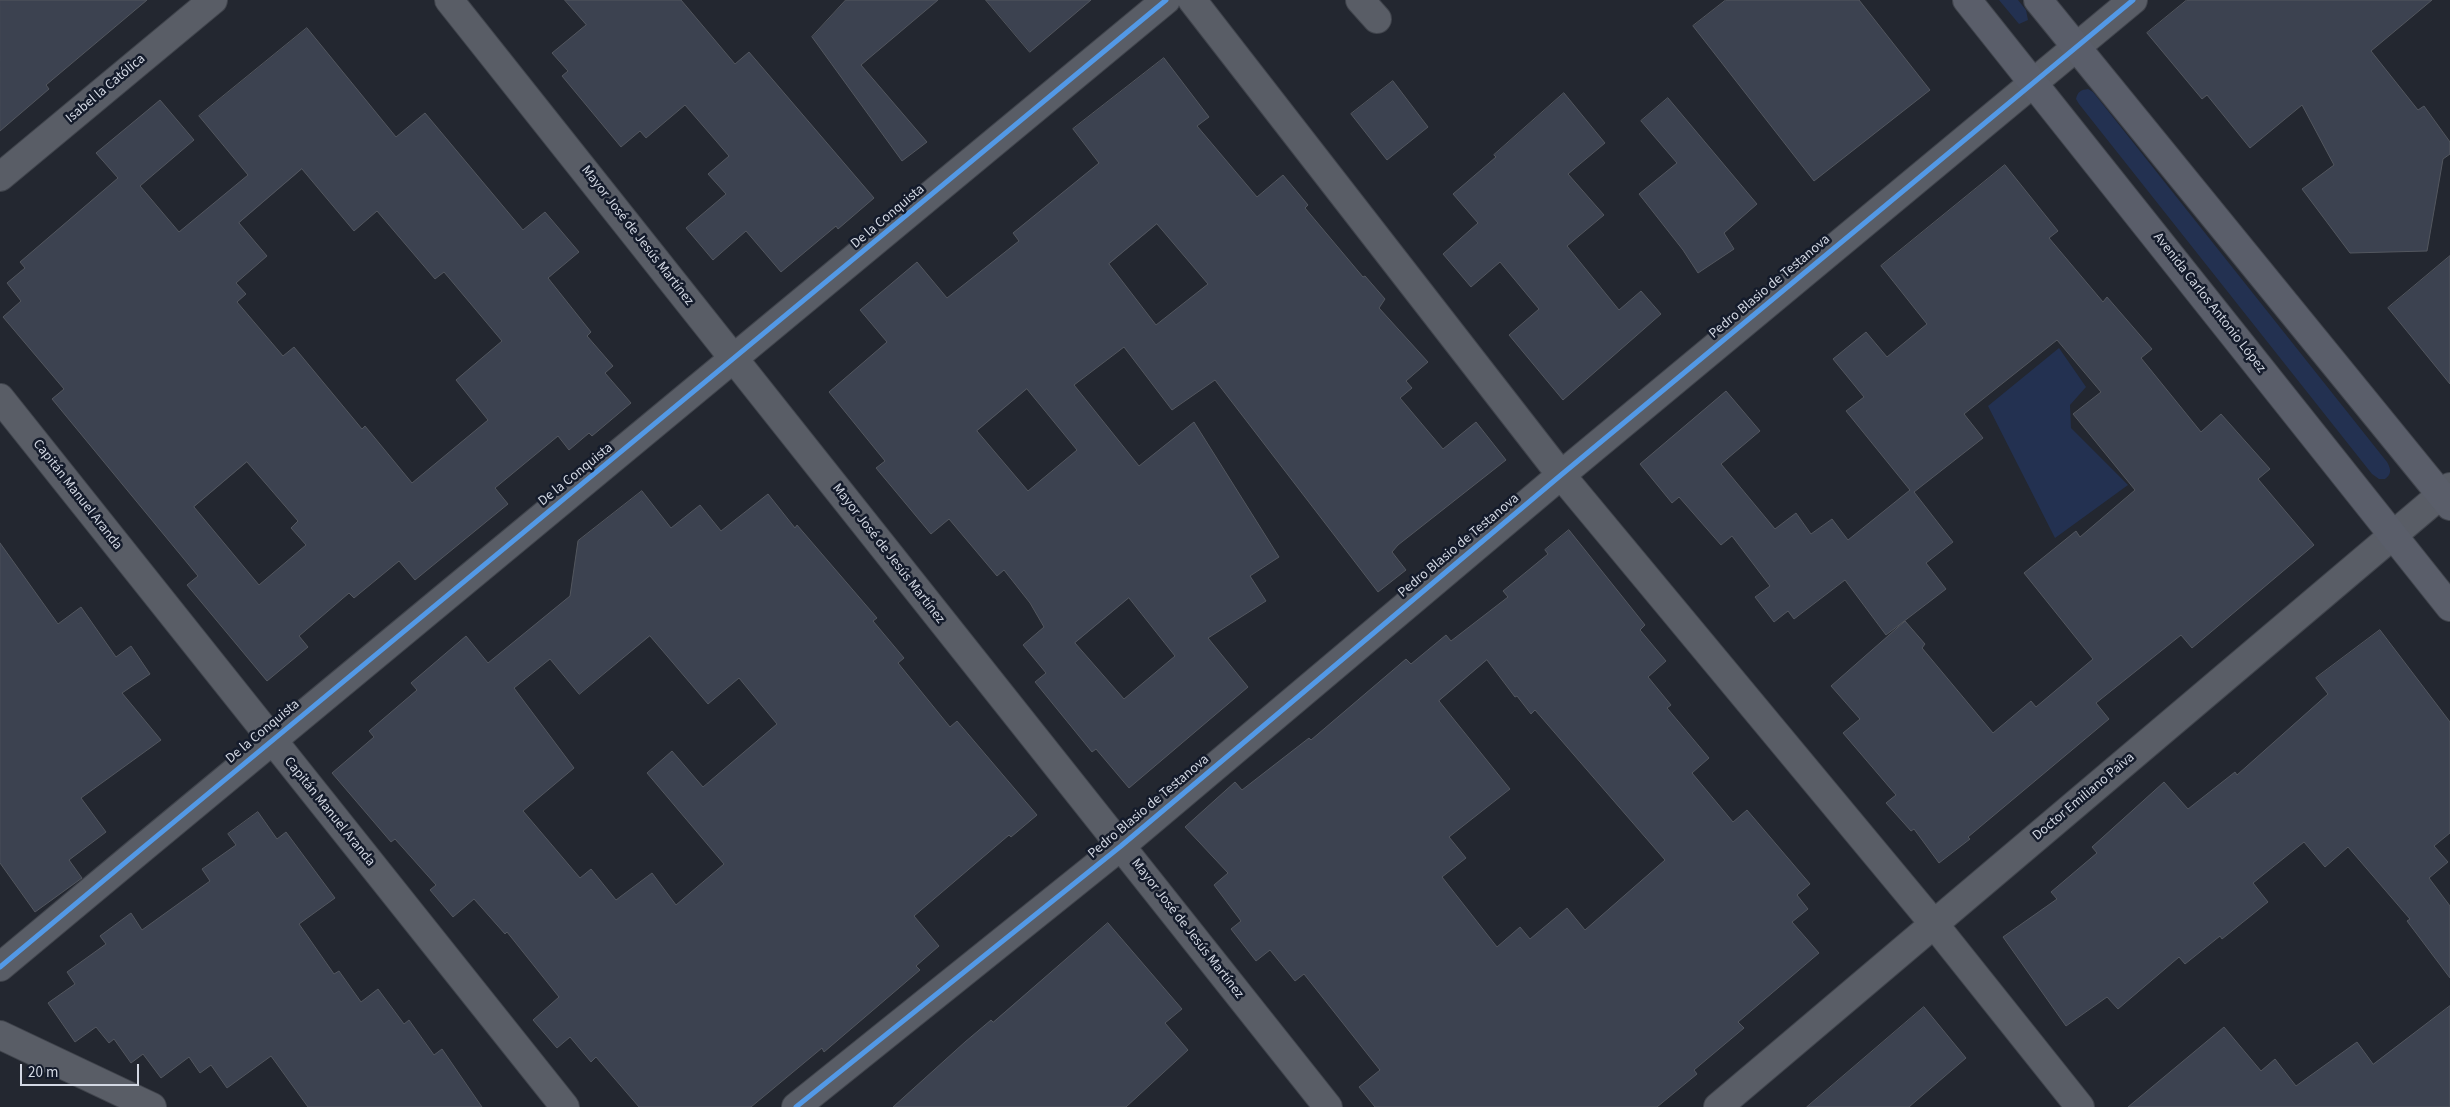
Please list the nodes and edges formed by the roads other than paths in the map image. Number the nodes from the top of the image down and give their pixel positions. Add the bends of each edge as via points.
1 (213, 0) edge
2 (449, 0) edge
3 (1166, 0) edge
4 (1192, 0) edge
5 (1967, 0) edge
6 (2038, 0) edge
7 (2133, 0) edge
8 (2076, 48) junction
9 (2034, 83) junction
10 (0, 177) edge
11 (735, 360) junction
12 (0, 398) edge
13 (1561, 475) junction
14 (2447, 496) edge
15 (2393, 534) junction
16 (2450, 607) edge
17 (271, 740) junction
18 (1121, 846) junction
19 (1934, 924) junction
20 (0, 966) edge
21 (0, 1035) edge
22 (152, 1107) edge
23 (565, 1107) edge
24 (796, 1107) edge
25 (1328, 1107) edge
26 (1718, 1107) edge
27 (2080, 1107) edge

1 - 10 street, Isabel la Católica
2 - 11 street, Mayor José de Jesús Martínez
3 - 11 street, De la Conquista
4 - 13 street
5 - 9 main road, Avenida Carlos Antonio López
6 - 8 main road
7 - 8 street, Pedro Blasio de Testanova
8 - 9 street, Pedro Blasio de Testanova
8 - 14 main road
9 - 13 street, Pedro Blasio de Testanova
9 - 15 main road, Avenida Carlos Antonio López
11 - 17 street, De la Conquista
11 - 18 street, Mayor José de Jesús Martínez
12 - 17 street, Capitán Manuel Aranda
13 - 18 street, Pedro Blasio de Testanova
13 - 19 street
14 - 15 street, Doctor Emiliano Paiva
15 - 16 main road, Avenida Carlos Antonio López
15 - 19 street, Doctor Emiliano Paiva
17 - 20 street, De la Conquista
17 - 23 street, Capitán Manuel Aranda
18 - 24 street, Pedro Blasio de Testanova
18 - 25 street, Mayor José de Jesús Martínez
19 - 26 street, Doctor Emiliano Paiva
19 - 27 street
21 - 22 street

